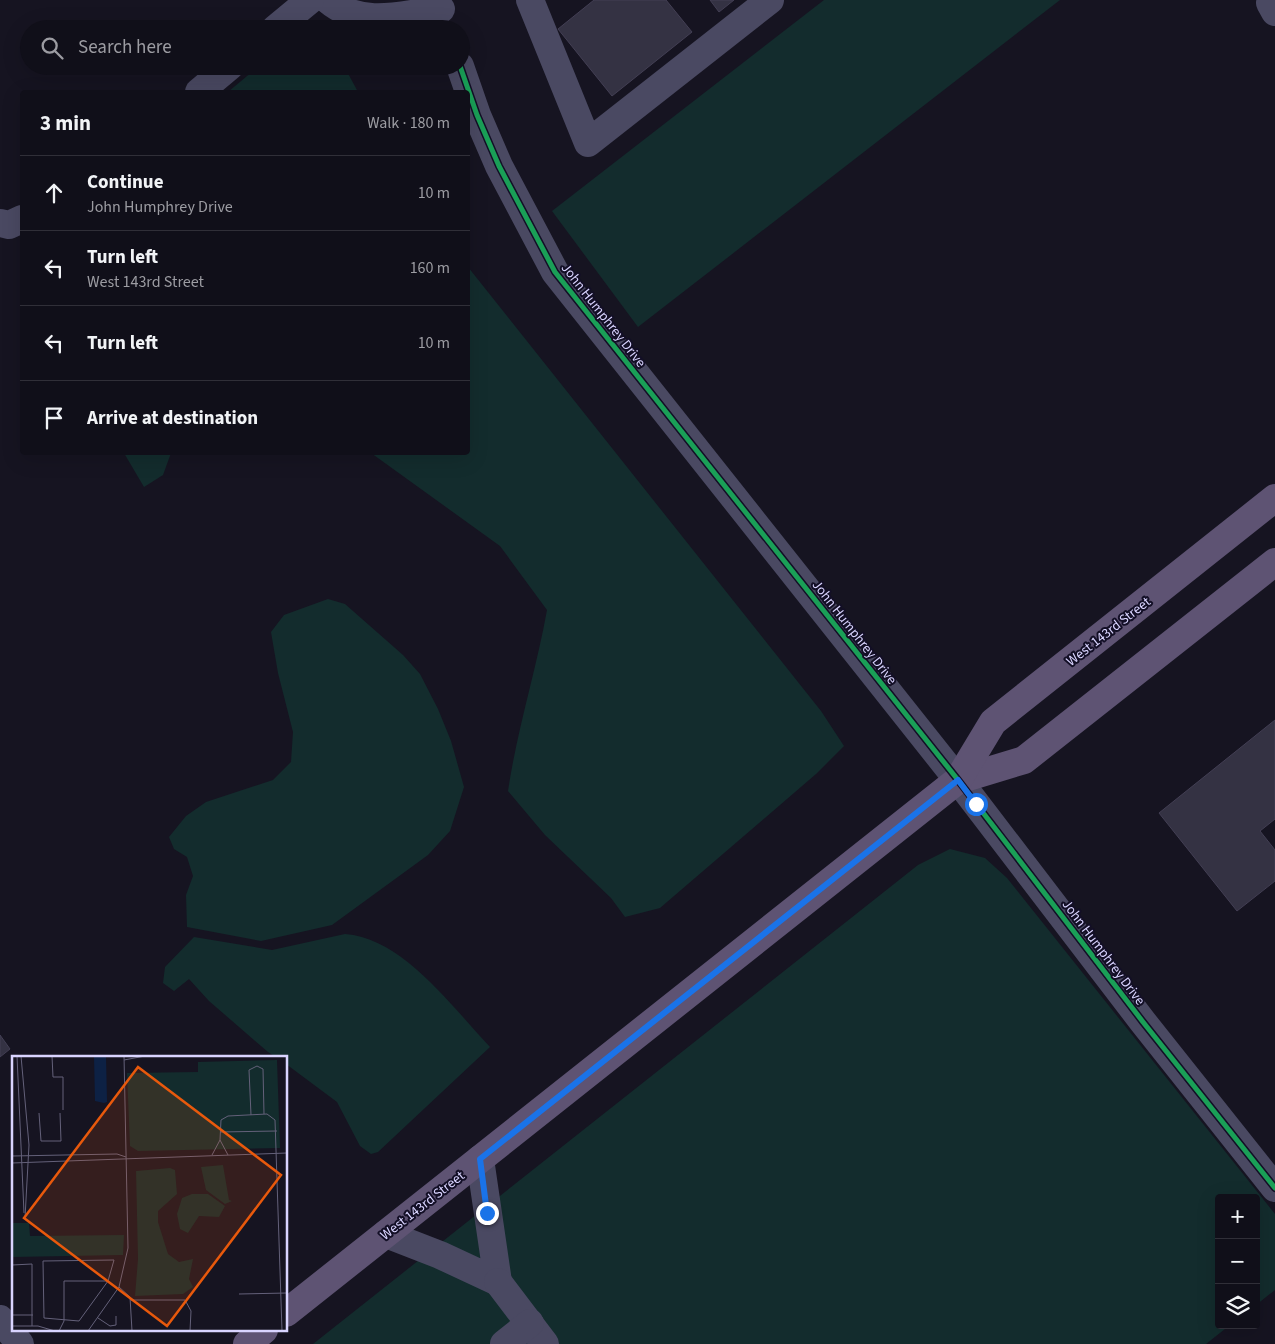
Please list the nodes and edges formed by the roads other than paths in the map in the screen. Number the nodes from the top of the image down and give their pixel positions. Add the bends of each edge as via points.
1 (310, 0) edge
2 (328, 0) edge
3 (770, 0) edge
4 (531, 1) edge
5 (442, 13) edge
6 (286, 20) edge
7 (219, 75) edge
8 (463, 75) edge
9 (201, 90) edge
10 (468, 90) edge
11 (470, 95) edge
12 (20, 220) edge
13 (0, 223) edge
14 (1275, 498) edge
15 (1275, 562) edge
16 (958, 780) junction
17 (480, 1159) junction
18 (1275, 1188) edge
19 (386, 1234) junction
20 (498, 1282) junction
21 (288, 1311) edge
22 (0, 1319) edge
23 (262, 1332) edge
24 (538, 1334) edge
25 (20, 1344) edge
26 (247, 1344) edge
27 (504, 1344) edge

1 - 6 street
2 - 5 street via 350,13 375,19
3 - 4 street via 588,142
7 - 9 street
8 - 10 street, John Humphrey Drive
11 - 16 street, John Humphrey Drive via 499,166 555,272
12 - 13 street via 9,225
14 - 16 main road, West 143rd Street via 993,722
15 - 16 main road, West 143rd Street via 1024,760
16 - 17 main road, West 143rd Street
16 - 18 street, John Humphrey Drive
17 - 19 main road, West 143rd Street
17 - 20 street
19 - 20 street
19 - 21 main road, West 143rd Street
20 - 24 street
22 - 25 street
23 - 26 main road
24 - 27 street

